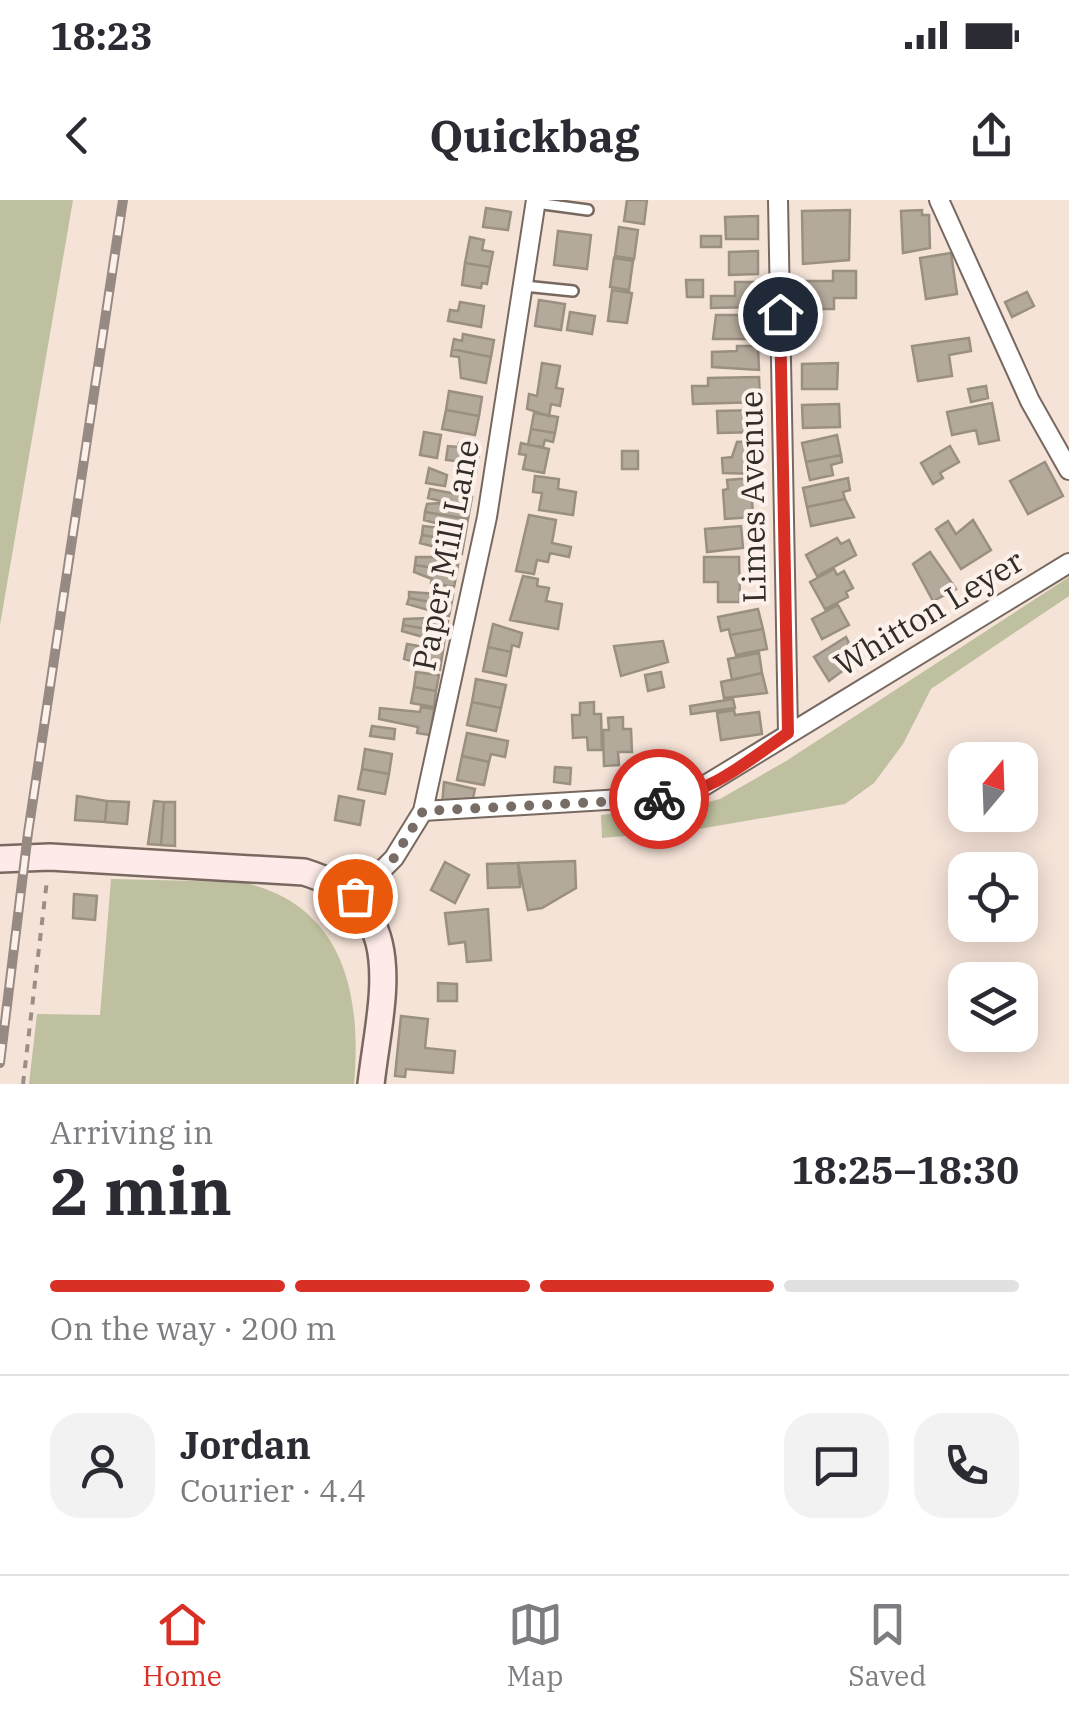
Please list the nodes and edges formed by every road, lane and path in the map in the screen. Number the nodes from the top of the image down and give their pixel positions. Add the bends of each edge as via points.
1 (778, 200) edge
2 (940, 200) edge
3 (536, 202) edge
4 (588, 210) dead end
5 (524, 286) junction
6 (573, 291) dead end
7 (1069, 470) edge
8 (1069, 562) edge
9 (788, 733) junction
10 (423, 811) junction
11 (50, 857) junction
12 (0, 859) edge
13 (355, 896) junction
14 (23, 1084) edge
15 (371, 1084) edge

1 - 9 street, Limes Avenue
2 - 7 street via 1030,401
3 - 4 lane
3 - 5 street, Paper Mill Lane
5 - 6 lane
5 - 10 street, Paper Mill Lane via 487,516
8 - 9 street, Whitton Leyer
9 - 10 street, Whitton Leyer via 689,795
10 - 13 street, Paper Mill Lane via 394,858
11 - 12 main road
11 - 13 main road via 304,872
11 - 14 path
13 - 15 main road via 370,914 383,956

